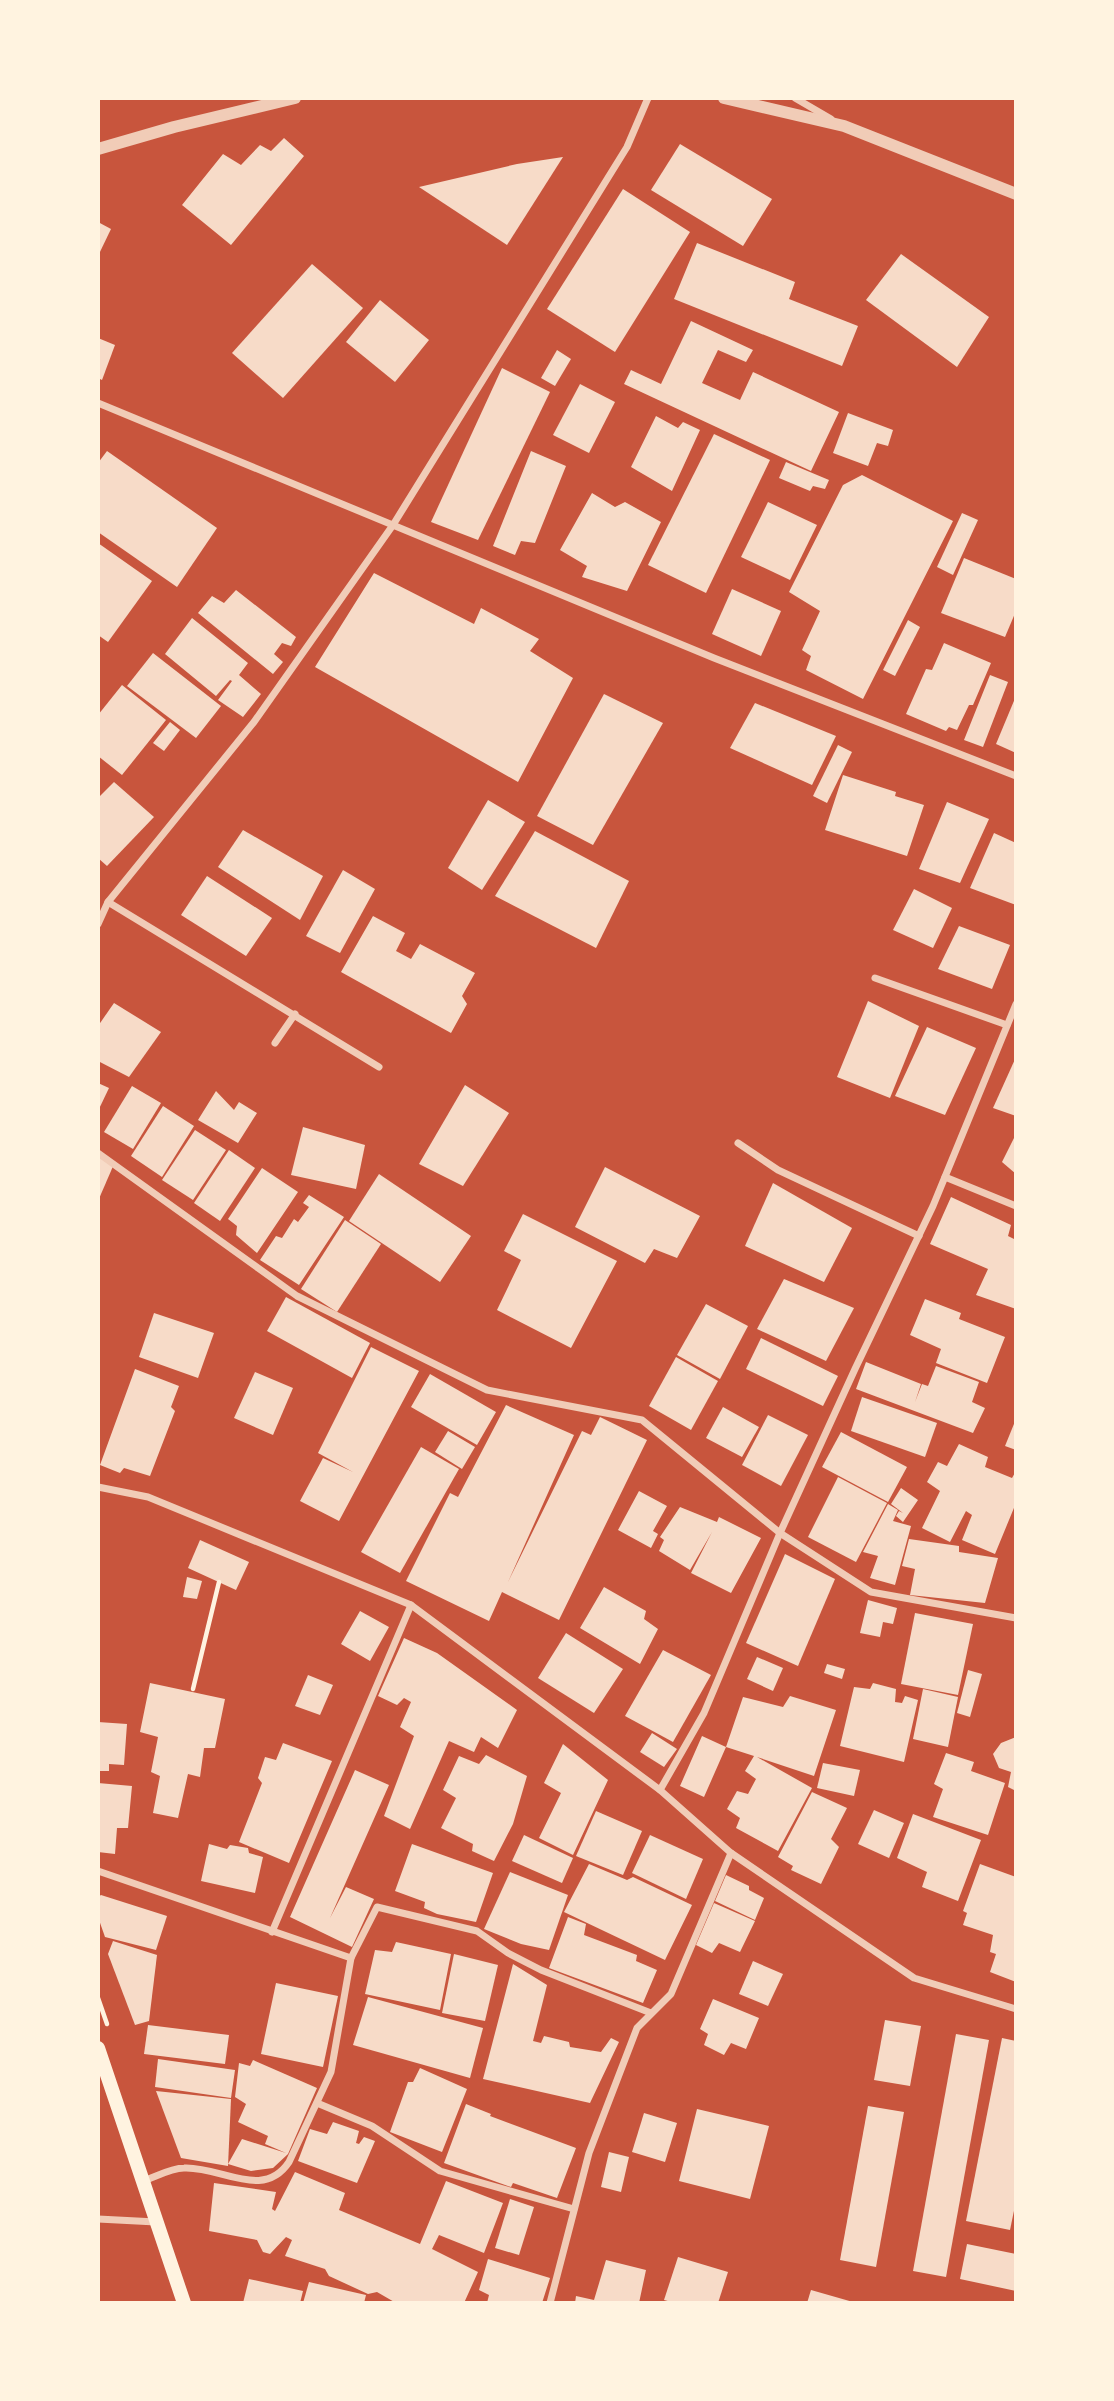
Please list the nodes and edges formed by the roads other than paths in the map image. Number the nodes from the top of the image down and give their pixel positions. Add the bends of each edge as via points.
1 (295, 98) edge
2 (648, 98) edge
3 (724, 98) edge
4 (795, 98) edge
5 (844, 126) junction
6 (98, 149) edge
7 (1016, 194) edge
8 (98, 403) edge
9 (393, 525) junction
10 (1016, 776) edge
11 (108, 902) junction
12 (98, 924) edge
13 (875, 978) dead end
14 (1016, 1004) edge
15 (295, 1014) junction
16 (1007, 1025) junction
17 (275, 1042) dead end
18 (379, 1067) dead end
19 (738, 1143) dead end
20 (98, 1153) edge
21 (945, 1177) junction
22 (1016, 1206) edge
23 (919, 1236) junction
24 (98, 1487) edge
25 (780, 1532) junction
26 (411, 1605) junction
27 (1016, 1618) edge
28 (660, 1790) junction
29 (731, 1853) junction
30 (98, 1871) edge
31 (272, 1932) junction
32 (351, 1958) junction
33 (1016, 2009) edge
34 (651, 2013) junction
35 (98, 2048) edge
36 (317, 2103) junction
37 (143, 2181) junction
38 (574, 2209) junction
39 (98, 2219) edge
40 (156, 2222) junction
41 (184, 2303) edge
42 (550, 2303) edge

1 - 6 street
2 - 9 street via 627,147
3 - 5 street
4 - 5 street
5 - 7 street
8 - 9 street
9 - 10 street
9 - 11 street via 254,722
11 - 12 street
11 - 15 street
13 - 16 street
14 - 16 street
15 - 17 street
15 - 18 street
16 - 21 street
19 - 23 street via 778,1170
20 - 25 street via 297,1296 475,1385 642,1420
21 - 22 street
21 - 23 street
23 - 25 street
24 - 26 street via 148,1497
25 - 27 street via 872,1592
25 - 28 street via 704,1713
26 - 28 street
26 - 31 street
28 - 29 street
29 - 33 street via 914,1978
29 - 34 street via 671,1994
30 - 31 street
31 - 32 street
32 - 34 street via 377,1907 477,1931 541,1970
32 - 36 street via 331,2072
34 - 38 street via 637,2028 589,2153
35 - 37 main road
36 - 37 street via 289,2162 272,2179 263,2182 183,2168
36 - 38 street via 372,2126 440,2171
37 - 40 main road
38 - 42 street
39 - 40 street
40 - 41 main road

